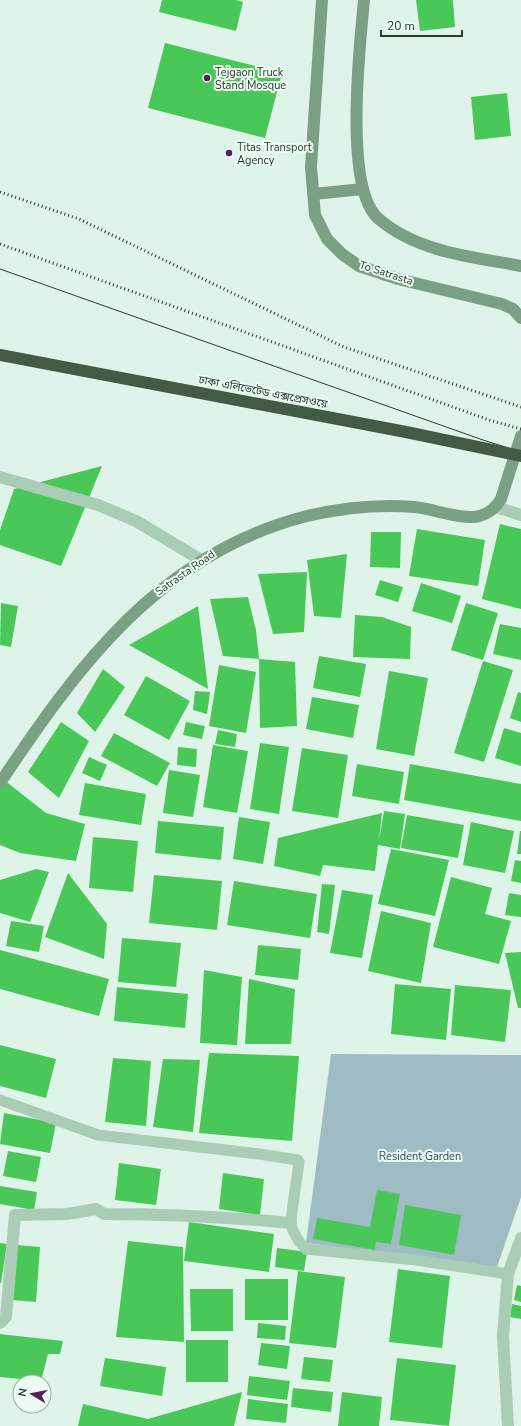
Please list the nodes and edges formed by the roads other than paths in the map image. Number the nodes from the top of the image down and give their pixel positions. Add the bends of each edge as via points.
1 (322, 0) edge
2 (364, 0) edge
3 (363, 189) junction
4 (313, 194) junction
5 (521, 266) edge
6 (521, 318) edge
7 (0, 355) edge
8 (521, 436) edge
9 (521, 456) edge
10 (0, 477) edge
11 (496, 507) junction
12 (521, 516) edge
13 (201, 560) junction
14 (0, 783) edge
15 (0, 1100) edge
16 (290, 1223) junction
17 (520, 1245) edge
18 (508, 1274) junction
19 (0, 1323) edge
20 (508, 1426) edge

1 - 4 street, To Satrasta via 311,167
2 - 3 street via 356,110
3 - 4 street
3 - 5 street via 368,205 377,219 402,235 427,246
4 - 6 street, To Satrasta via 315,215 327,239 359,266 398,279 502,304 513,309
7 - 9 highway, ঢাকা এলিভেটেড এক্সপ্রেসওয়ে, bridge via 398,430
8 - 11 street via 504,492
10 - 13 street via 98,505 136,521
11 - 12 street
11 - 13 street, Satrasta Road via 473,517 416,507 387,506 308,516 270,527
13 - 14 street, Satrasta Road via 152,596 116,631 43,718
15 - 16 lane via 98,1135 293,1158 300,1162
16 - 18 lane via 306,1249 416,1260
16 - 19 street via 201,1215 104,1214 96,1209 67,1214 15,1215 6,1318
17 - 18 street
18 - 20 street via 503,1336

